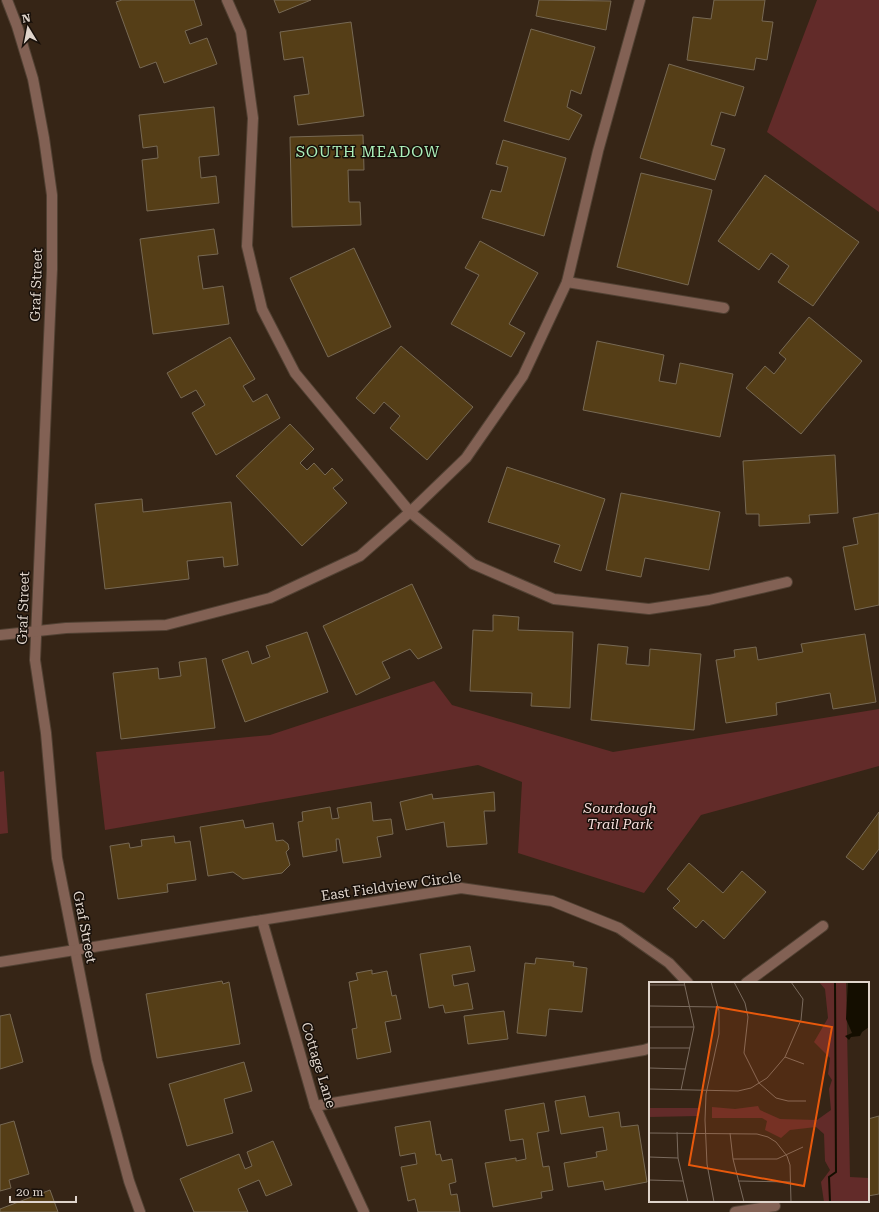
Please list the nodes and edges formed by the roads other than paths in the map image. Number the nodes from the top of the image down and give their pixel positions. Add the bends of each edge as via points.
1 (6, 0) edge
2 (227, 0) edge
3 (640, 0) edge
4 (0, 1) edge
5 (567, 282) junction
6 (724, 308) dead end
7 (410, 512) junction
8 (787, 582) dead end
9 (36, 631) junction
10 (0, 635) edge
11 (262, 920) junction
12 (823, 926) dead end
13 (75, 950) junction
14 (0, 962) edge
15 (687, 982) edge
16 (747, 982) edge
17 (649, 1048) edge
18 (315, 1106) junction
19 (776, 1206) edge
20 (140, 1212) edge
21 (364, 1212) edge
22 (735, 1212) edge

1 - 4 street
1 - 9 street, Graf Street via 17,26 33,79 52,195 52,269
2 - 7 street via 240,32 253,118 247,246 262,310 295,373
3 - 5 street via 598,151
5 - 6 street
5 - 7 street via 523,376 466,458
7 - 8 street via 473,564 554,599 649,608 710,600
7 - 9 street via 360,556 270,598 166,625
9 - 10 street
9 - 13 street, Graf Street via 35,660 46,733 57,858
11 - 13 street, East Fieldview Circle
11 - 15 street, East Fieldview Circle via 461,888 552,901 619,928 669,963
11 - 18 street, Cottage Lane
12 - 16 street
13 - 14 street, East Fieldview Circle
13 - 20 street, Graf Street via 97,1061 129,1181
17 - 18 street
18 - 21 street, Cottage Lane
19 - 22 street

